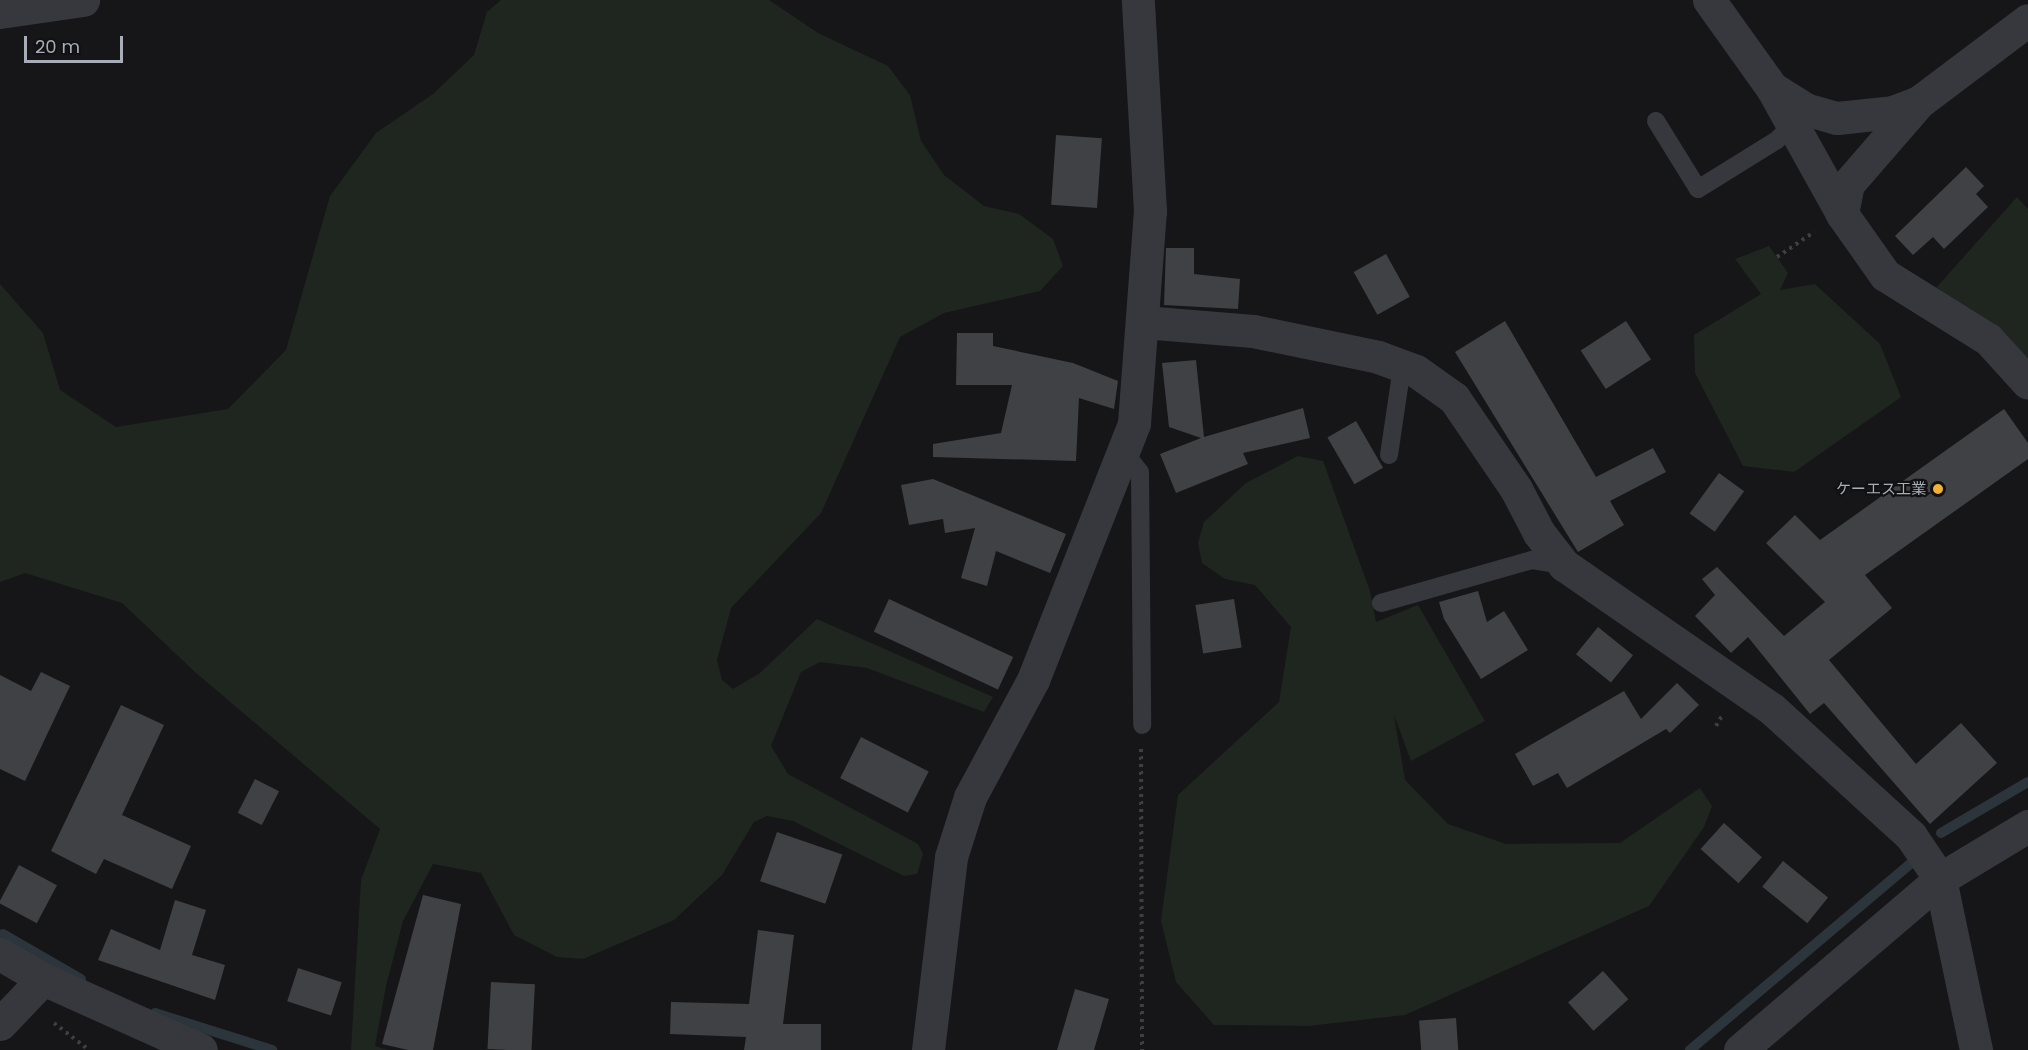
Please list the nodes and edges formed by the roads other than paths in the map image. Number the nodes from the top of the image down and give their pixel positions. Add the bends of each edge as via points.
1 (83, 0) edge
2 (1138, 0) edge
3 (1709, 0) edge
4 (13, 7) edge
5 (2028, 20) edge
6 (1919, 102) junction
7 (1798, 118) junction
8 (1656, 121) dead end
9 (1842, 214) junction
10 (1143, 322) junction
11 (1402, 367) junction
12 (2028, 382) edge
13 (1125, 453) junction
14 (1389, 455) dead end
15 (1564, 565) junction
16 (1381, 603) dead end
17 (1142, 725) dead end
18 (2028, 826) edge
19 (1940, 879) junction
20 (0, 954) edge
21 (43, 979) junction
22 (9, 1015) edge
23 (201, 1050) edge
24 (928, 1050) edge
25 (1740, 1050) edge
26 (1976, 1050) edge

1 - 4 street
2 - 10 street via 1150,211
3 - 7 street
5 - 6 street
6 - 7 street via 1863,118
6 - 9 street via 1848,184
7 - 8 lane via 1777,140 1698,189
7 - 9 street
9 - 12 street via 1885,275 1988,339
10 - 11 street via 1253,331
10 - 13 street via 1134,423
11 - 14 lane
11 - 15 street via 1454,398 1516,489 1539,533
13 - 17 lane via 1140,472
13 - 24 street via 1033,680 970,797 951,856
15 - 16 lane via 1532,560
15 - 19 street via 1772,708 1911,836
18 - 19 street
19 - 25 street
19 - 26 street
20 - 21 street
21 - 22 street
21 - 23 street

